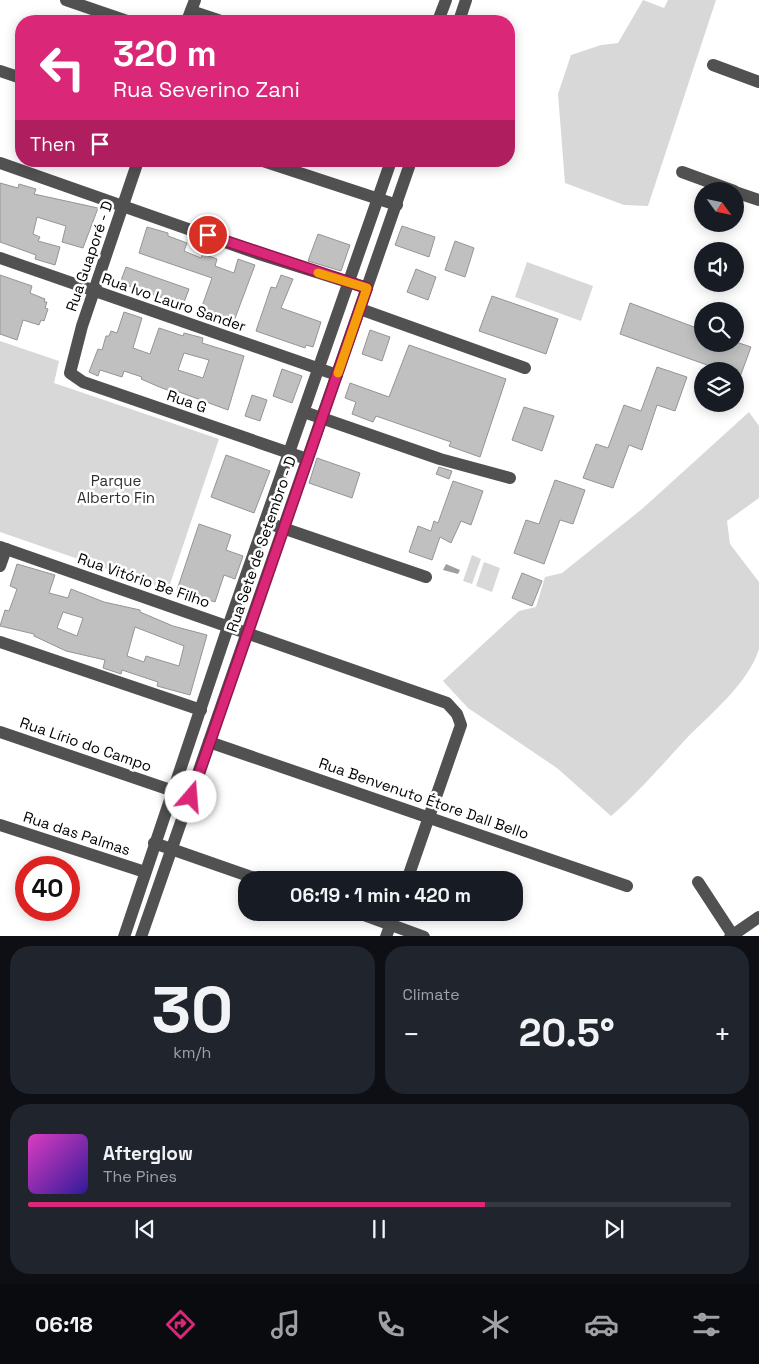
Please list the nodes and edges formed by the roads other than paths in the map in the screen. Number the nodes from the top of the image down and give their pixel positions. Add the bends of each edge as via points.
1 (66, 0) edge
2 (446, 0) edge
3 (466, 0) edge
4 (191, 11) edge
5 (110, 15) edge
6 (203, 15) edge
7 (440, 15) edge
8 (461, 15) edge
9 (714, 65) dead end
10 (0, 70) edge
11 (15, 76) edge
12 (759, 82) edge
13 (0, 163) edge
14 (136, 167) edge
15 (281, 167) edge
16 (388, 167) edge
17 (409, 167) edge
18 (682, 172) dead end
19 (709, 182) edge
20 (744, 195) edge
21 (378, 199) junction
22 (759, 200) edge
23 (123, 205) junction
24 (397, 205) junction
25 (0, 258) edge
26 (348, 282) junction
27 (367, 288) junction
28 (94, 291) junction
29 (360, 308) junction
30 (71, 362) joint
31 (525, 368) dead end
32 (318, 369) junction
33 (337, 376) junction
34 (304, 412) junction
35 (322, 419) junction
36 (289, 453) junction
37 (307, 459) junction
38 (510, 478) dead end
39 (265, 522) junction
40 (284, 528) junction
41 (3, 548) edge
42 (254, 556) junction
43 (273, 560) junction
44 (0, 566) edge
45 (426, 577) dead end
46 (228, 627) junction
47 (248, 633) junction
48 (0, 642) edge
49 (201, 710) junction
50 (0, 732) edge
51 (209, 742) junction
52 (172, 791) junction
53 (191, 797) junction
54 (429, 818) junction
55 (0, 825) edge
56 (154, 843) junction
57 (173, 850) junction
58 (410, 871) edge
59 (145, 872) junction
60 (238, 872) edge
61 (698, 882) dead end
62 (627, 886) dead end
63 (759, 917) edge
64 (129, 921) junction
65 (390, 924) edge
66 (143, 931) edge
67 (124, 936) edge
68 (424, 936) edge
69 (732, 936) edge

1 - 5 street
2 - 7 street
3 - 8 street
4 - 6 street
9 - 12 street
10 - 11 street
13 - 23 street
14 - 23 street, Rua Guaporé - D
15 - 21 street
16 - 21 street, Rua Sete de Setembro - D
17 - 24 street, Rua Sete de Setembro - D
18 - 19 street
20 - 22 street
21 - 24 street
21 - 26 street, Rua Sete de Setembro - D
23 - 26 street
23 - 28 street, Rua Guaporé - D
24 - 27 street, Rua Sete de Setembro - D
25 - 28 street, Rua Ivo Lauro Sander
26 - 27 street
26 - 32 street, Rua Sete de Setembro - D
27 - 29 street, Rua Sete de Setembro - D
28 - 30 street, Rua Guaporé - D
28 - 32 street, Rua Ivo Lauro Sander
29 - 31 street
29 - 33 street, Rua Sete de Setembro - D
30 - 36 street, Rua G via 70,373 83,382
32 - 33 street, Rua Ivo Lauro Sander
32 - 34 street, Rua Sete de Setembro - D
33 - 35 street, Rua Sete de Setembro - D
34 - 35 street
34 - 36 street, Rua Sete de Setembro - D
35 - 37 street, Rua Sete de Setembro - D
35 - 38 street via 440,459
36 - 37 street, Rua G
36 - 39 street, Rua Sete de Setembro - D
37 - 40 street, Rua Sete de Setembro - D
39 - 40 street
39 - 42 street, Rua Sete de Setembro - D
40 - 43 street, Rua Sete de Setembro - D
40 - 45 street
41 - 44 street
41 - 46 street, Rua Vitório Be Filho
42 - 43 street
42 - 46 street, Rua Sete de Setembro - D
43 - 47 street, Rua Sete de Setembro - D
46 - 47 street, Rua Vitório Be Filho
46 - 49 street, Rua Sete de Setembro - D
47 - 51 street, Rua Sete de Setembro - D
47 - 54 street, Rua Vitório Be Filho via 447,703 457,714 461,725
48 - 49 street
49 - 52 street, Rua Sete de Setembro - D
50 - 52 street, Rua Lírio do Campo
51 - 53 street, Rua Sete de Setembro - D
51 - 54 street, Rua Benvenuto Étore Dall Bello
52 - 53 street, Rua Lírio do Campo
52 - 56 street, Rua Sete de Setembro - D
53 - 57 street, Rua Sete de Setembro - D
54 - 58 street
54 - 62 street, Rua Benvenuto Étore Dall Bello
55 - 59 street, Rua das Palmas
56 - 57 street
56 - 59 street, Rua Sete de Setembro - D
57 - 60 street
57 - 66 street, Rua Sete de Setembro - D
59 - 64 street, Rua Sete de Setembro - D
61 - 69 street
63 - 69 street
64 - 66 street
64 - 67 street, Rua Sete de Setembro - D
65 - 68 street

